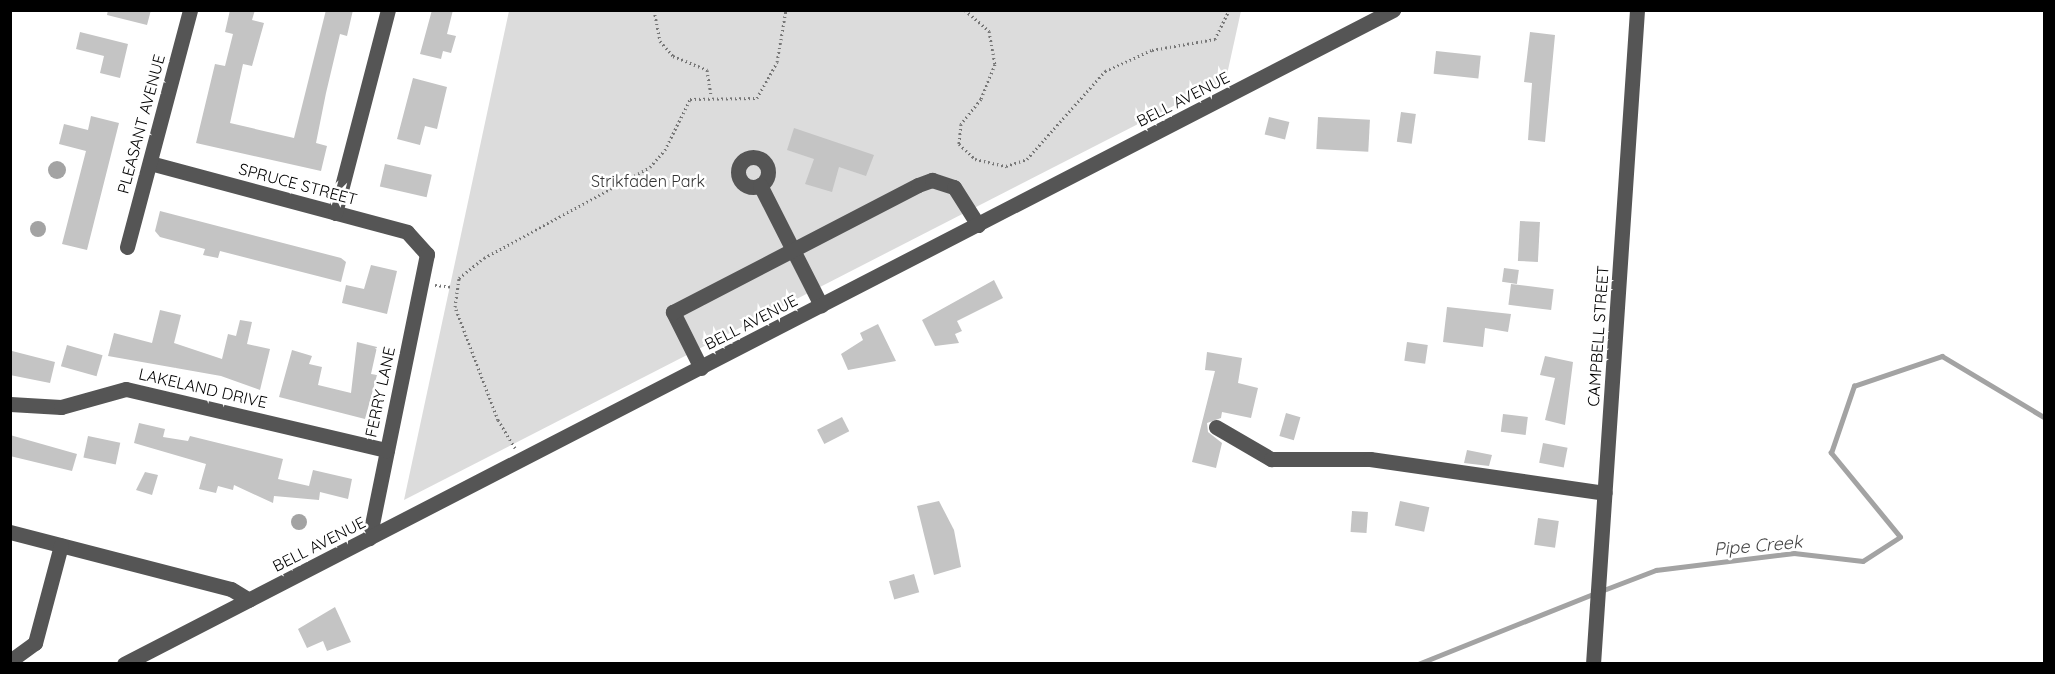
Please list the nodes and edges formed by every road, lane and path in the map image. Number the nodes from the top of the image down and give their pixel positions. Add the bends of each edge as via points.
1 (190, 10) edge
2 (388, 10) edge
3 (654, 10) edge
4 (786, 10) edge
5 (965, 10) edge
6 (1230, 10) edge
7 (1393, 10) edge
8 (1637, 10) edge
9 (711, 96) junction
10 (150, 163) junction
11 (760, 185) dead end
12 (335, 213) junction
13 (978, 225) junction
14 (127, 247) dead end
15 (793, 250) junction
16 (427, 254) joint
17 (421, 283) junction
18 (453, 288) junction
19 (821, 305) junction
20 (701, 368) junction
21 (10, 404) edge
22 (1216, 427) dead end
23 (387, 450) junction
24 (523, 459) junction
25 (1605, 493) junction
26 (10, 532) edge
27 (369, 538) junction
28 (61, 545) junction
29 (249, 600) junction
30 (10, 662) edge
31 (124, 663) edge
32 (1593, 663) edge

1 - 10 street, PLEASANT AVENUE
2 - 12 street
3 - 9 path via 660,41 676,58 707,70
4 - 9 path via 777,62 760,95 741,102
5 - 6 path via 989,31 995,64 981,99 961,124 958,144 975,159 1006,166 1027,159 1105,71 1152,50 1215,39
7 - 13 street, BELL AVENUE
8 - 25 street, CAMPBELL STREET
9 - 18 path via 690,99 665,150 650,167 469,267
10 - 12 street, SPRUCE STREET
10 - 14 street, PLEASANT AVENUE
11 - 15 street
12 - 16 street, SPRUCE STREET via 407,232
13 - 15 street via 954,187 932,180
13 - 19 street, BELL AVENUE
15 - 19 street
15 - 20 street via 673,312
16 - 17 street, FERRY LANE
17 - 18 path
17 - 23 street, FERRY LANE
18 - 24 path via 455,307 498,420
19 - 20 street, BELL AVENUE
20 - 24 street, BELL AVENUE
21 - 23 street, LAKELAND DRIVE via 61,407 126,389
22 - 25 street via 1271,459 1370,459
23 - 27 street, FERRY LANE
24 - 27 street, BELL AVENUE
25 - 32 street, CAMPBELL STREET
26 - 28 street
27 - 29 street, BELL AVENUE
28 - 29 street via 231,589
28 - 30 street via 35,644
29 - 31 street, BELL AVENUE

